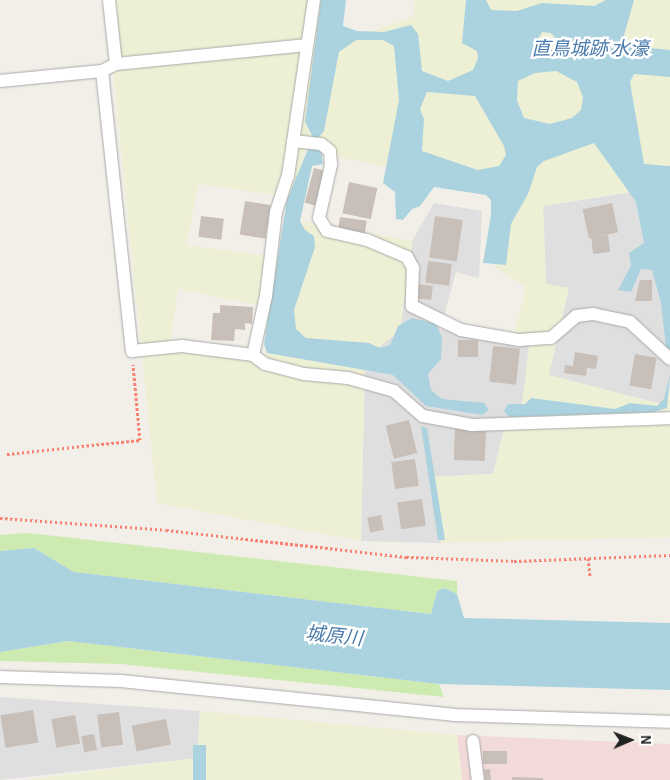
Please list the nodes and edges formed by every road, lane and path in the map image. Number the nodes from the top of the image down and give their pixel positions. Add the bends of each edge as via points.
1 (109, 0) edge
2 (314, 0) edge
3 (307, 45) junction
4 (116, 64) junction
5 (102, 71) junction
6 (0, 81) edge
7 (299, 142) junction
8 (132, 351) junction
9 (253, 355) junction
10 (670, 359) edge
11 (670, 418) edge
12 (7, 454) dead end
13 (0, 518) edge
14 (670, 555) edge
15 (588, 558) junction
16 (590, 577) dead end
17 (0, 677) edge
18 (670, 722) edge
19 (473, 741) dead end
20 (478, 780) edge

1 - 4 street
2 - 3 street
3 - 4 street
3 - 7 street
4 - 5 street
5 - 6 street
5 - 8 street
7 - 9 street via 276,212 266,296
7 - 10 street via 321,144 330,151 332,165 320,218 327,231 367,240 407,257 413,268 412,306 461,330 518,340 551,338 576,316 593,314 630,322
8 - 9 street via 182,346
8 - 12 path via 140,440
9 - 11 street via 265,364 348,378 394,391 423,416 472,425
13 - 15 path via 166,530 406,557 514,561
14 - 15 path
15 - 16 path
17 - 18 street via 121,681 443,714
19 - 20 street

